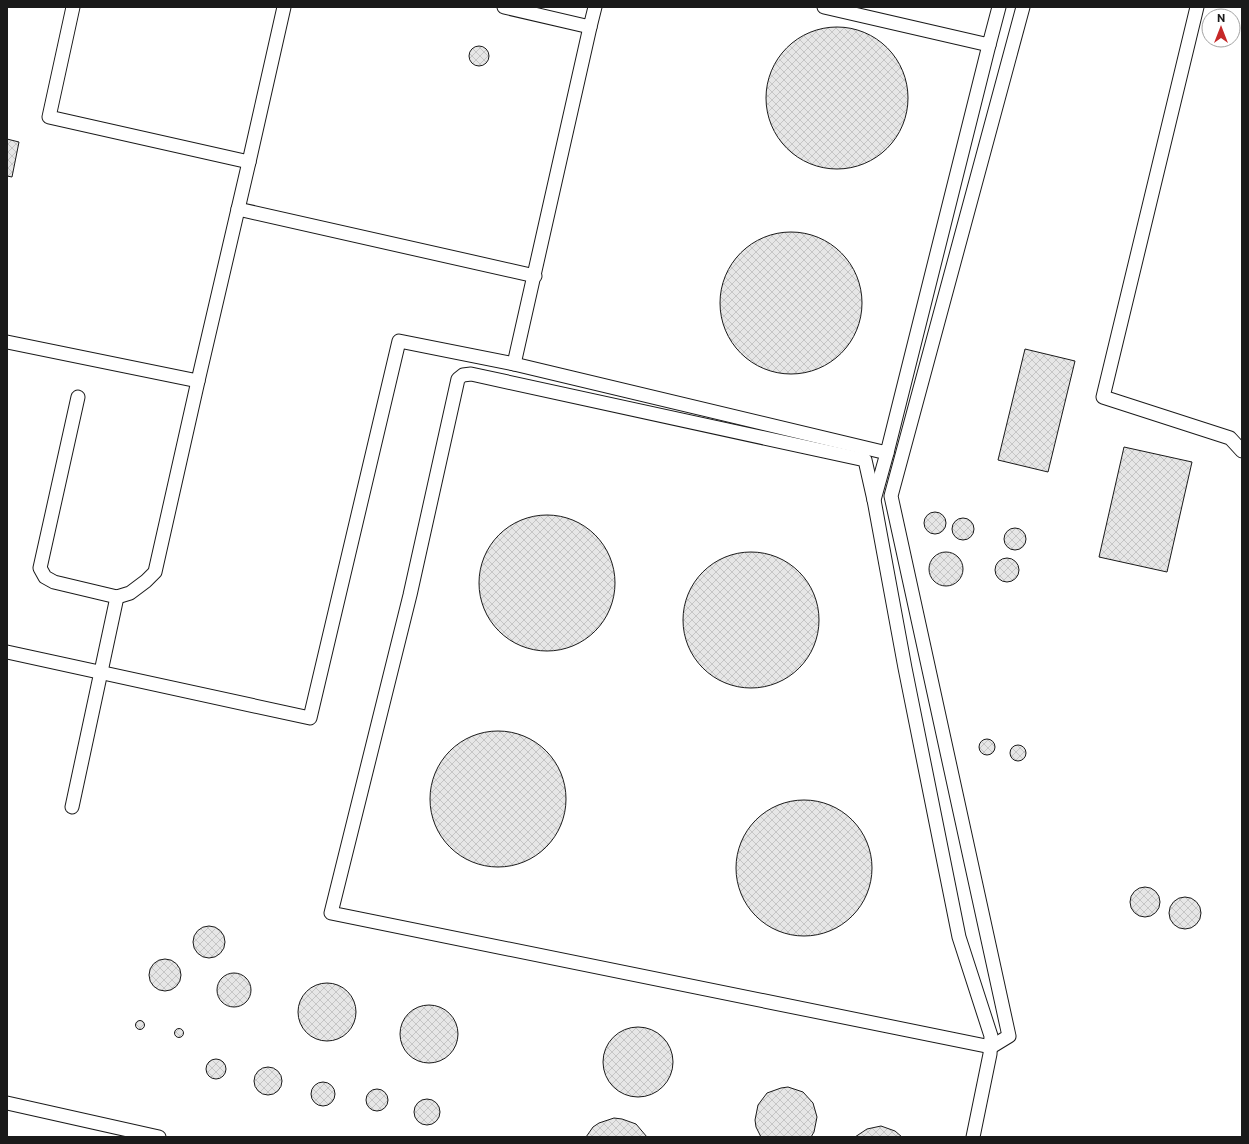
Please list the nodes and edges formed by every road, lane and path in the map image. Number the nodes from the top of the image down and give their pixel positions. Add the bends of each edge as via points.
1 (73, 7) edge
2 (284, 7) edge
3 (504, 7) edge
4 (595, 7) edge
5 (824, 7) edge
6 (998, 7) edge
7 (1023, 7) edge
8 (1197, 7) edge
9 (590, 27) junction
10 (989, 45) junction
11 (249, 162) junction
12 (238, 209) junction
13 (535, 276) junction
14 (7, 342) edge
15 (514, 364) junction
16 (198, 381) junction
17 (78, 397) dead end
18 (1242, 451) edge
19 (887, 453) junction
20 (874, 500) junction
21 (117, 597) junction
22 (7, 652) edge
23 (101, 672) junction
24 (72, 807) dead end
25 (991, 1047) junction
26 (7, 1103) edge
27 (159, 1137) edge
28 (973, 1137) edge

1 - 11 street via 49,117
2 - 11 street
3 - 9 street
4 - 9 street
5 - 10 street
6 - 10 street
7 - 25 street via 890,496 1009,1036
8 - 18 street via 1103,397 1230,438
9 - 13 street
10 - 19 street
11 - 12 street
12 - 13 street
12 - 16 street
13 - 15 street
14 - 16 street
15 - 19 street
15 - 23 street via 399,341 310,718
16 - 21 street via 154,572 130,594
17 - 21 street via 40,568 45,577 54,582
19 - 20 street
20 - 25 street via 959,937 991,1036
20 - 25 street via 865,460 471,374 463,375 458,379 410,595 331,913
21 - 23 street
22 - 23 street
23 - 24 street
25 - 28 street
26 - 27 street

